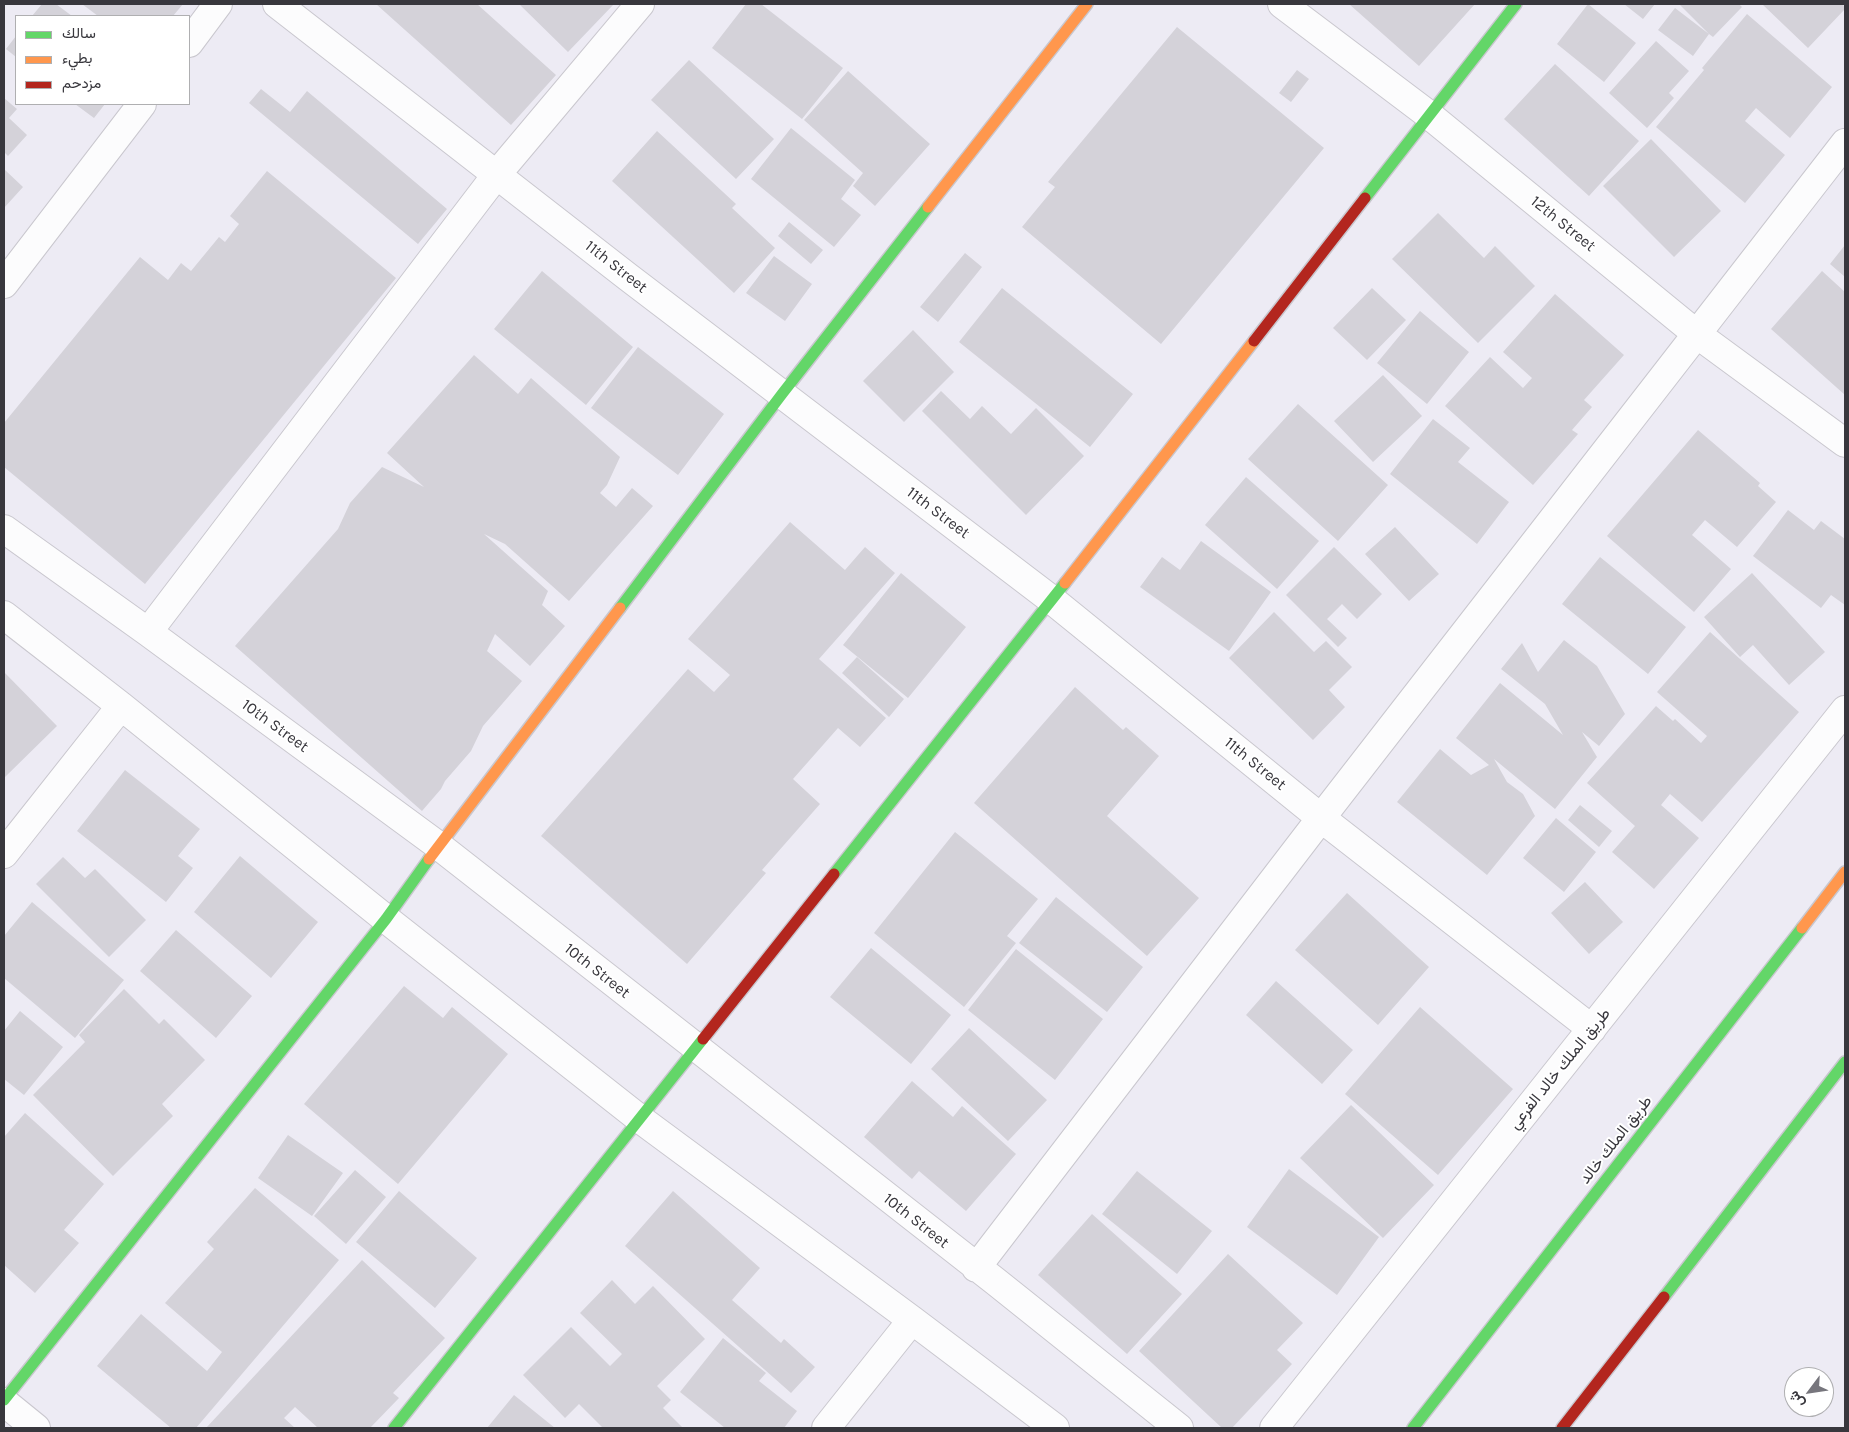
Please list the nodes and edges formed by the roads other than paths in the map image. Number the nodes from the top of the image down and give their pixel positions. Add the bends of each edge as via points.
1 (218, 4) edge
2 (278, 4) edge
3 (640, 4) edge
4 (1087, 4) edge
5 (1282, 4) edge
6 (1516, 4) edge
7 (190, 41) edge
8 (141, 105) edge
9 (1430, 116) junction
10 (1845, 143) edge
11 (497, 174) junction
12 (4, 284) edge
13 (1698, 334) junction
14 (782, 394) junction
15 (1845, 443) edge
16 (4, 529) edge
17 (1052, 600) junction
18 (4, 615) edge
19 (148, 632) junction
20 (121, 706) junction
21 (1845, 710) edge
22 (1321, 818) junction
23 (439, 846) junction
24 (4, 854) edge
25 (1845, 872) edge
26 (386, 919) junction
27 (1592, 1029) junction
28 (697, 1049) junction
29 (1845, 1062) edge
30 (640, 1118) junction
31 (976, 1268) junction
32 (912, 1320) junction
33 (4, 1402) edge
34 (36, 1428) edge
35 (394, 1428) edge
36 (826, 1428) edge
37 (1055, 1428) edge
38 (1180, 1428) edge
39 (1274, 1428) edge
40 (1413, 1428) edge
41 (1562, 1428) edge

1 - 7 street
2 - 11 street, 11th Street
3 - 11 street
4 - 14 main road
5 - 9 street, 12th Street
6 - 9 main road
8 - 12 street
9 - 13 street, 12th Street
9 - 17 main road
10 - 13 street
11 - 14 street, 11th Street
11 - 19 street
13 - 15 street, 12th Street
13 - 22 street
14 - 17 street, 11th Street
14 - 23 main road
16 - 19 street, 10th Street
17 - 22 street, 11th Street
17 - 28 main road
18 - 20 street
19 - 23 street, 10th Street
20 - 24 street
20 - 26 street
21 - 27 street, طريق الملك خالد الفرعي
22 - 27 street, 11th Street
22 - 31 street
23 - 26 main road
23 - 28 street, 10th Street
25 - 40 main road, طريق الملك خالد
26 - 30 street
26 - 33 main road
27 - 39 street, طريق الملك خالد الفرعي
28 - 30 main road
28 - 31 street, 10th Street
29 - 41 main road
30 - 32 street
30 - 35 main road
31 - 38 street, 10th Street
32 - 36 street
32 - 37 street
33 - 34 street

